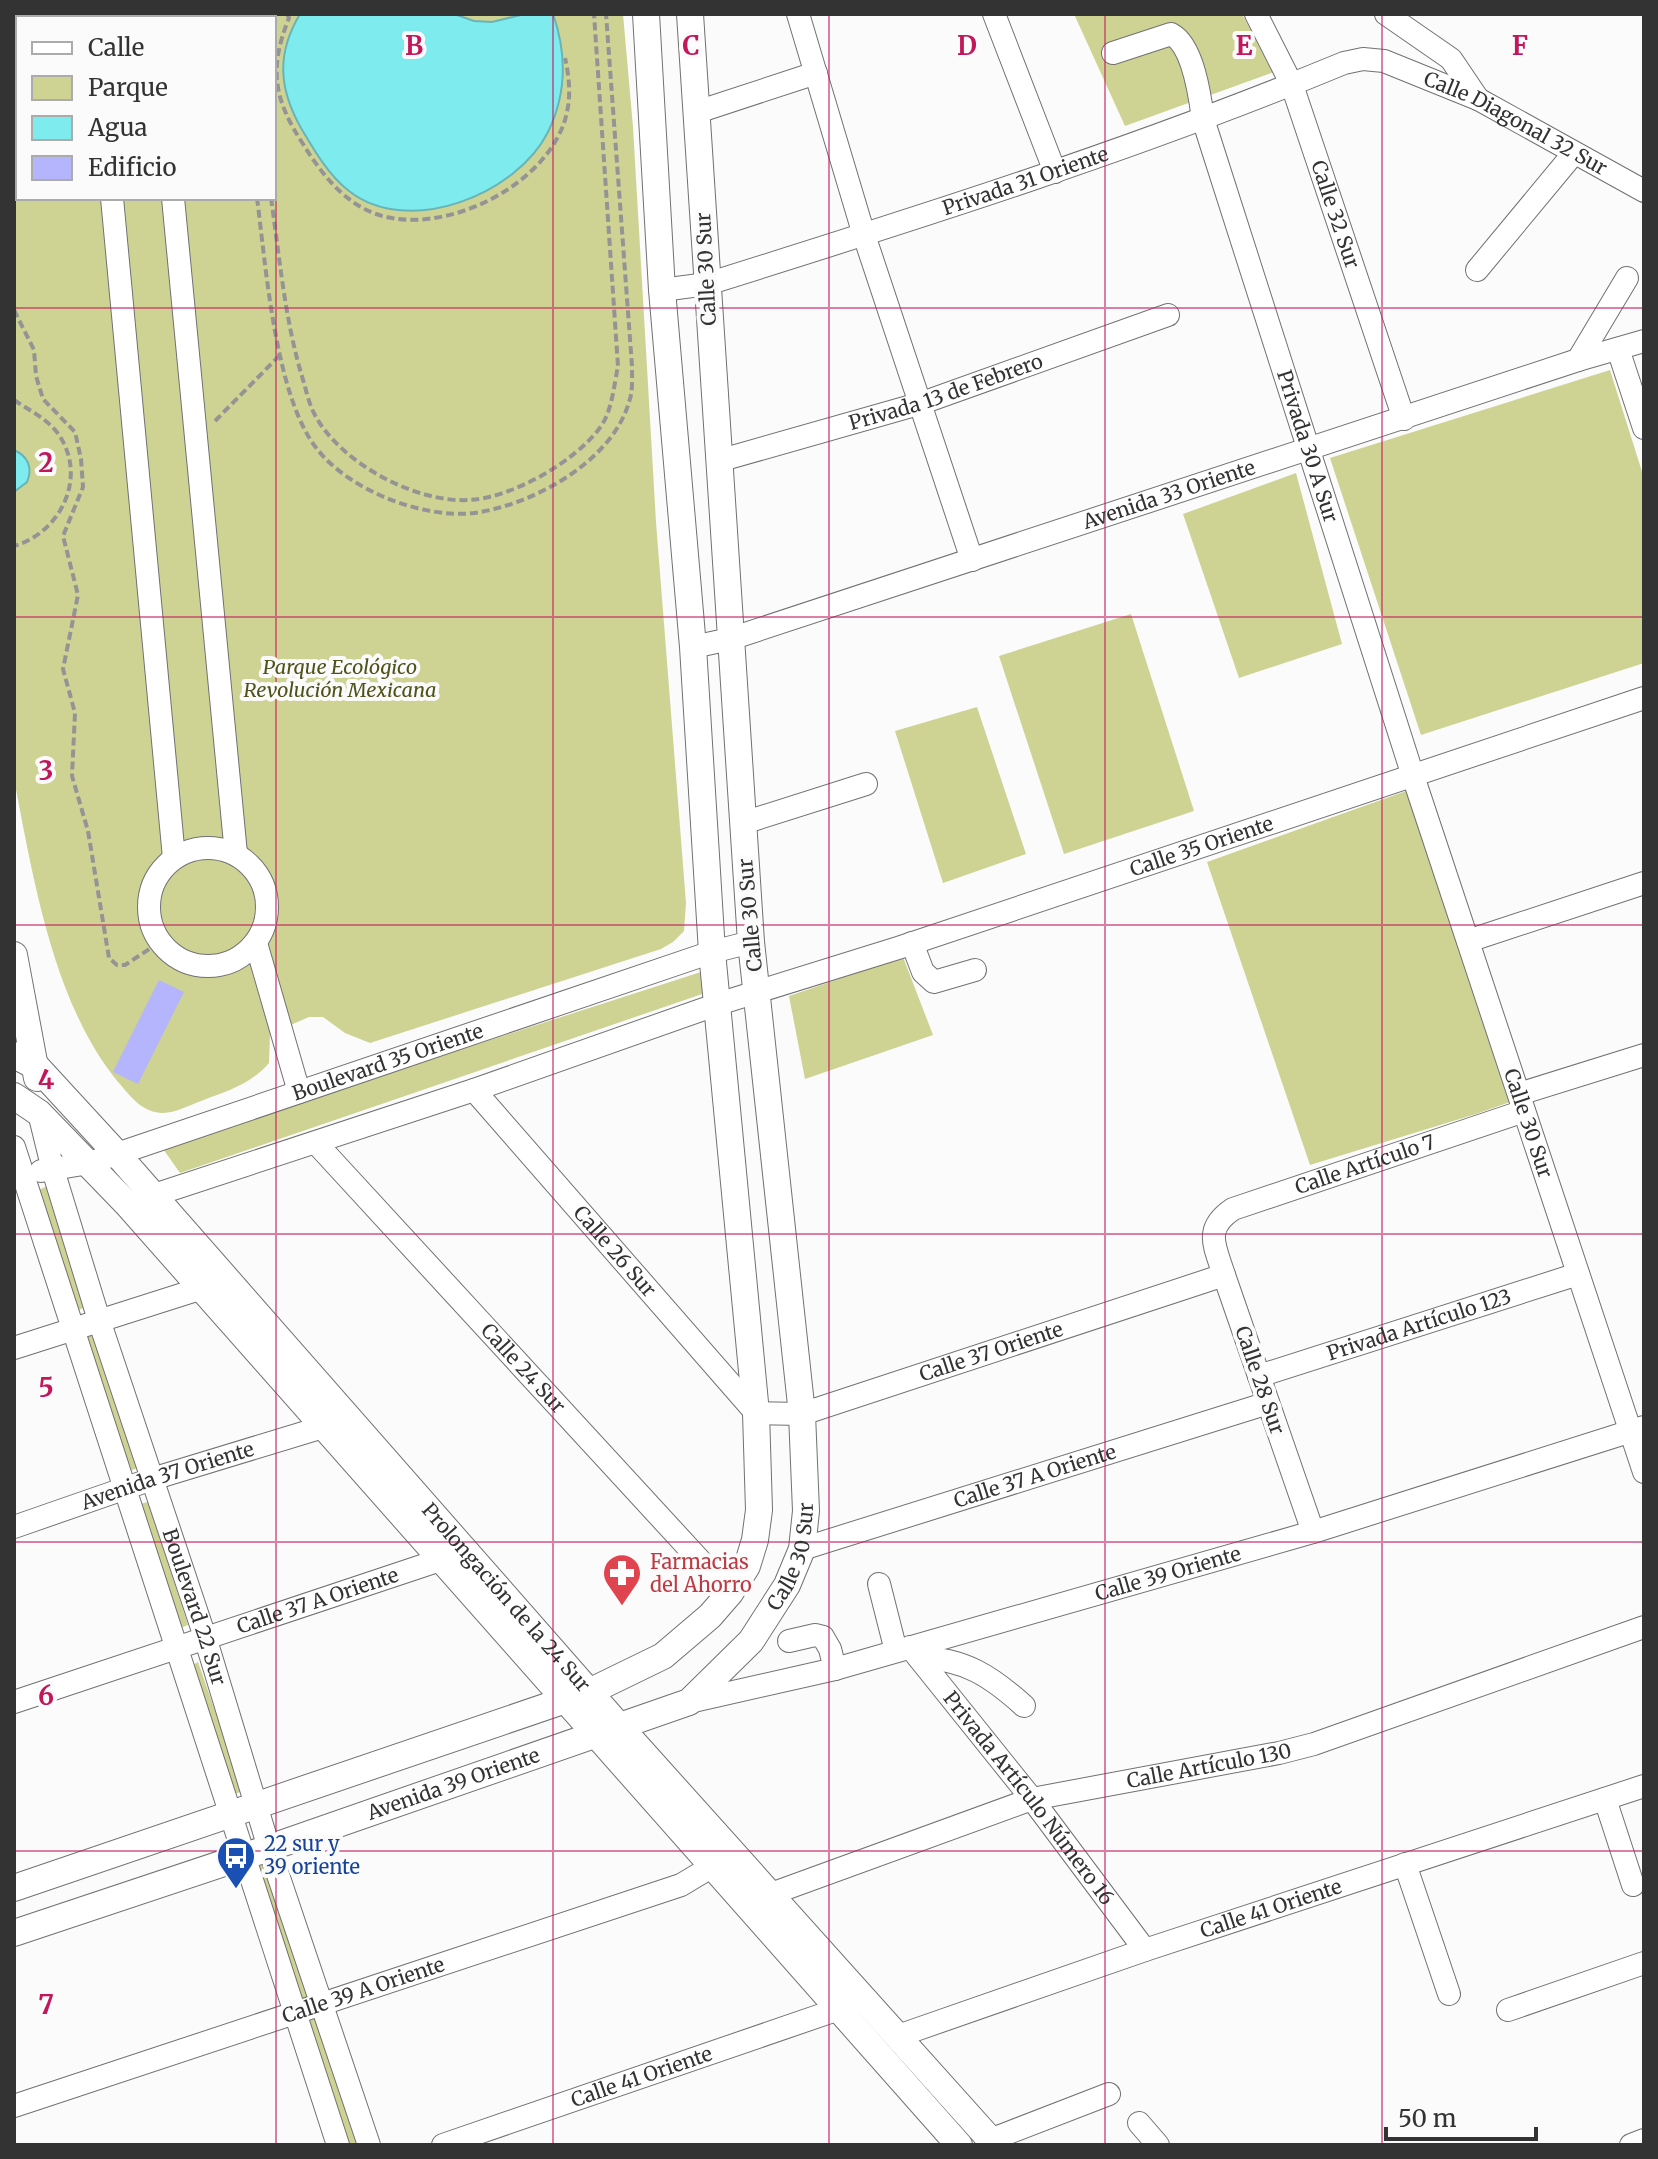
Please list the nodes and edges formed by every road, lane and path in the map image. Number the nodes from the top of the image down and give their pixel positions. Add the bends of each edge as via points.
1 (287, 14) edge
2 (594, 14) edge
3 (606, 14) edge
4 (646, 14) edge
5 (690, 14) edge
6 (798, 14) edge
7 (994, 14) edge
8 (1256, 14) edge
9 (1386, 14) edge
10 (1113, 53) dead end
11 (565, 58) dead end
12 (1384, 61) joint
13 (816, 73) junction
14 (1292, 85) junction
15 (1478, 99) junction
16 (697, 112) junction
17 (1203, 119) junction
18 (1574, 153) junction
19 (1055, 172) junction
20 (1644, 191) edge
21 (112, 200) edge
22 (173, 200) edge
23 (257, 200) edge
24 (271, 200) edge
25 (864, 235) junction
26 (1477, 270) dead end
27 (1627, 278) dead end
28 (707, 284) junction
29 (662, 290) junction
30 (14, 310) edge
31 (1168, 315) dead end
32 (1644, 341) edge
33 (1618, 349) junction
34 (280, 355) junction
35 (1578, 360) junction
36 (14, 400) edge
37 (922, 403) junction
38 (1404, 419) junction
39 (1644, 428) edge
40 (196, 440) junction
41 (1309, 450) junction
42 (718, 461) junction
43 (14, 546) edge
44 (972, 560) junction
45 (730, 639) junction
46 (693, 647) junction
47 (1644, 698) edge
48 (1413, 776) junction
49 (866, 784) dead end
50 (743, 823) junction
51 (236, 854) junction
52 (174, 858) junction
53 (1644, 883) edge
54 (1468, 941) junction
55 (160, 942) junction
56 (751, 942) junction
57 (256, 943) junction
58 (912, 943) junction
59 (712, 952) junction
60 (14, 955) edge
61 (975, 970) dead end
62 (757, 992) junction
63 (718, 1004) junction
64 (1644, 1055) edge
65 (26, 1061) edge
66 (474, 1090) junction
67 (299, 1092) junction
68 (14, 1096) edge
69 (1522, 1102) junction
70 (39, 1113) junction
71 (316, 1143) junction
72 (14, 1147) edge
73 (117, 1154) junction
74 (89, 1163) junction
75 (53, 1170) junction
76 (17, 1174) edge
77 (152, 1194) junction
78 (127, 1204) junction
79 (1214, 1228) joint
80 (1578, 1274) junction
81 (1224, 1275) junction
82 (227, 1280) junction
83 (201, 1289) junction
84 (99, 1320) junction
85 (73, 1328) junction
86 (14, 1348) edge
87 (1259, 1376) junction
88 (1268, 1403) junction
89 (756, 1413) junction
90 (802, 1414) junction
91 (323, 1427) junction
92 (1637, 1430) edge
93 (1644, 1472) edge
94 (152, 1479) junction
95 (125, 1488) junction
96 (14, 1527) edge
97 (1313, 1532) junction
98 (802, 1549) junction
99 (440, 1560) junction
100 (879, 1584) dead end
101 (730, 1593) junction
102 (1644, 1627) edge
103 (205, 1637) junction
104 (789, 1641) dead end
105 (177, 1647) junction
106 (909, 1652) junction
107 (835, 1669) junction
108 (589, 1692) junction
109 (14, 1702) edge
110 (564, 1702) junction
111 (689, 1702) junction
112 (1024, 1706) dead end
113 (607, 1731) junction
114 (1644, 1786) edge
115 (1032, 1799) junction
116 (1605, 1799) junction
117 (257, 1806) junction
118 (229, 1814) junction
119 (269, 1848) junction
120 (242, 1857) junction
121 (1405, 1864) junction
122 (711, 1867) junction
123 (1633, 1885) dead end
124 (14, 1888) edge
125 (771, 1894) junction
126 (14, 1933) edge
127 (1145, 1950) junction
128 (1644, 1963) edge
129 (1449, 1994) dead end
130 (862, 1995) junction
131 (323, 2005) junction
132 (839, 2009) junction
133 (1508, 2010) dead end
134 (295, 2013) junction
135 (898, 2036) junction
136 (1109, 2094) dead end
137 (14, 2106) edge
138 (1139, 2123) dead end
139 (1644, 2140) edge
140 (993, 2142) edge
141 (954, 2144) edge
142 (338, 2145) edge
143 (369, 2145) edge
144 (443, 2145) edge
145 (1158, 2145) edge
146 (1631, 2145) edge

1 - 11 path via 278,46 277,79 296,133 336,188 365,210 397,219 460,212 506,191 528,174 567,114
2 - 24 path via 618,366 601,428 543,476 471,500 443,500 395,484 339,448 314,415 297,362
3 - 34 path via 632,366 630,402 612,439 582,467 529,496 472,513 424,511 379,495 334,469 301,422
4 - 29 main road, Calle 30 Sur
5 - 16 main road, Calle 30 Sur
6 - 13 street
7 - 19 street
8 - 14 street, Calle 32 Sur
9 - 15 street via 1451,59
10 - 17 street, Privada 30 A Sur via 1163,35 1178,37 1200,88
12 - 14 street, Privada 31 Oriente via 1344,63
12 - 15 street, Calle Diagonal 32 Sur
13 - 16 street
13 - 25 street
14 - 17 street, Privada 31 Oriente
14 - 38 street, Calle 32 Sur
15 - 18 street, Calle Diagonal 32 Sur
16 - 28 main road, Calle 30 Sur
17 - 19 street, Privada 31 Oriente
17 - 41 street, Privada 30 A Sur
18 - 20 street, Calle Diagonal 32 Sur
18 - 26 street
19 - 25 street, Privada 31 Oriente
21 - 52 street
22 - 40 street
23 - 34 path
25 - 28 street, Privada 31 Oriente
25 - 37 street
27 - 35 street
28 - 29 street, Privada 31 Oriente
28 - 42 main road, Calle 30 Sur
29 - 46 main road, Calle 30 Sur
30 - 55 path via 34,350 43,399 75,432 81,459 83,487 63,536 78,595 63,669 75,713 72,776 88,831 109,958 125,965
31 - 37 street, Privada 13 de Febrero
32 - 33 street, Avenida 33 Oriente
33 - 35 street, Avenida 33 Oriente
33 - 39 street
34 - 40 path
35 - 38 street, Avenida 33 Oriente
36 - 43 path via 57,433 71,473 61,511 45,531
37 - 42 street, Privada 13 de Febrero
37 - 44 street
38 - 41 street, Avenida 33 Oriente
40 - 51 street
41 - 44 street, Avenida 33 Oriente
41 - 48 street, Privada 30 A Sur
42 - 45 main road, Calle 30 Sur
44 - 45 street, Avenida 33 Oriente
45 - 46 street, Avenida 33 Oriente
45 - 50 main road, Calle 30 Sur
46 - 59 main road, Calle 30 Sur
47 - 48 street, Calle 35 Oriente
48 - 54 street, Calle 30 Sur
48 - 58 street, Calle 35 Oriente
49 - 50 street
50 - 56 main road, Calle 30 Sur
51 - 52 street via 204,848
51 - 57 street via 250,864 266,894 268,911
52 - 55 street via 160,872 148,907
53 - 54 street
54 - 69 street, Calle 30 Sur
55 - 57 street via 181,960 208,967 227,964
56 - 59 street, Boulevard 35 Oriente
56 - 62 main road, Calle 30 Sur
57 - 67 street
58 - 61 street via 923,972 934,982
58 - 62 street, Calle 35 Oriente
59 - 63 main road, Calle 30 Sur
59 - 67 street, Boulevard 35 Oriente
60 - 65 main road, Boulevard 22 Sur
62 - 63 street
62 - 90 main road, Calle 30 Sur
63 - 66 street
63 - 89 main road, Calle 30 Sur
64 - 69 street, Calle Artículo 7
65 - 70 main road, Boulevard 22 Sur
65 - 73 main road, Prolongación de la 24 Sur
66 - 71 street
66 - 89 street, Calle 26 Sur
67 - 73 street, Boulevard 35 Oriente
68 - 70 main road, Prolongación de la 24 Sur
69 - 79 street, Calle Artículo 7 via 1233,1209
69 - 80 street, Calle 30 Sur
70 - 74 main road, Prolongación de la 24 Sur
70 - 75 street, Boulevard 22 Sur
71 - 77 street
71 - 101 street, Calle 24 Sur
72 - 76 street, Boulevard 22 Sur
73 - 74 street, Boulevard 35 Oriente
73 - 77 main road, Prolongación de la 24 Sur
74 - 75 street, Boulevard 35 Oriente
74 - 78 main road, Prolongación de la 24 Sur
75 - 76 street, Boulevard 35 Oriente
75 - 84 street, Boulevard 22 Sur
76 - 85 street, Boulevard 22 Sur
77 - 78 street
77 - 82 main road, Prolongación de la 24 Sur
78 - 83 main road, Prolongación de la 24 Sur
79 - 81 street, Calle 28 Sur
80 - 87 street, Privada Artículo 123
80 - 92 street, Calle 30 Sur
81 - 87 street, Calle 28 Sur
81 - 90 street, Calle 37 Oriente
82 - 83 street
82 - 108 main road, Prolongación de la 24 Sur
83 - 84 street
83 - 91 main road, Prolongación de la 24 Sur
84 - 85 street
84 - 94 street, Boulevard 22 Sur
85 - 86 street
85 - 95 street, Boulevard 22 Sur
87 - 88 street, Calle 28 Sur
88 - 97 street, Calle 28 Sur
88 - 98 street, Calle 37 A Oriente
89 - 90 street, Calle 37 Oriente
89 - 101 main road, Calle 30 Sur via 755,1540
90 - 98 main road, Calle 30 Sur
91 - 94 street, Avenida 37 Oriente
91 - 99 main road, Prolongación de la 24 Sur
92 - 93 street, Calle 30 Sur
92 - 97 street, Calle 39 Oriente
94 - 95 street, Avenida 37 Oriente
94 - 103 street, Boulevard 22 Sur
95 - 96 street, Avenida 37 Oriente
95 - 105 street, Boulevard 22 Sur
97 - 106 street, Calle 39 Oriente
98 - 111 main road, Calle 30 Sur via 787,1585 751,1641
99 - 103 street, Calle 37 A Oriente
99 - 110 main road, Prolongación de la 24 Sur
100 - 106 street
101 - 108 main road, Calle 30 Sur via 663,1656
102 - 115 street, Calle Artículo 130 via 1314,1744
103 - 105 street, Calle 37 A Oriente
103 - 117 street, Boulevard 22 Sur
104 - 107 street via 823,1637
105 - 109 street, Calle 37 A Oriente
105 - 118 street, Boulevard 22 Sur
106 - 107 street, Calle 39 Oriente
106 - 112 street via 966,1666
106 - 115 street, Privada Artículo Número 16
107 - 111 street, Calle 39 Oriente
108 - 110 main road
108 - 113 main road, Prolongación de la 24 Sur
110 - 113 main road, Prolongación de la 24 Sur
110 - 117 main road
111 - 113 main road, Calle 30 Sur
113 - 119 main road, Avenida 39 Oriente
113 - 122 main road, Prolongación de la 24 Sur
113 - 125 main road, Prolongación de la 24 Sur
114 - 116 street, Calle 41 Oriente
115 - 125 street, Calle Artículo 130
115 - 127 street, Privada Artículo Número 16
116 - 121 street, Calle 41 Oriente
116 - 123 street
117 - 118 main road
117 - 119 street, Boulevard 22 Sur
118 - 120 street, Boulevard 22 Sur
118 - 124 main road
119 - 120 main road, Avenida 39 Oriente
119 - 131 street, Boulevard 22 Sur
120 - 126 main road, Avenida 39 Oriente
120 - 134 street, Boulevard 22 Sur
121 - 127 street, Calle 41 Oriente
121 - 129 street
122 - 131 street, Calle 39 A Oriente via 681,1885
122 - 132 main road, Prolongación de la 24 Sur
125 - 130 main road, Prolongación de la 24 Sur
127 - 135 street, Calle 41 Oriente
128 - 133 street
130 - 132 street, Calle 41 Oriente
130 - 135 main road, Prolongación de la 24 Sur
131 - 134 street, Calle 39 A Oriente
131 - 143 street, Boulevard 22 Sur
132 - 141 main road, Prolongación de la 24 Sur
132 - 144 street, Calle 41 Oriente
134 - 137 street, Calle 39 A Oriente
134 - 142 street, Boulevard 22 Sur
135 - 140 main road, Prolongación de la 24 Sur
136 - 140 street
138 - 145 street
139 - 146 street

